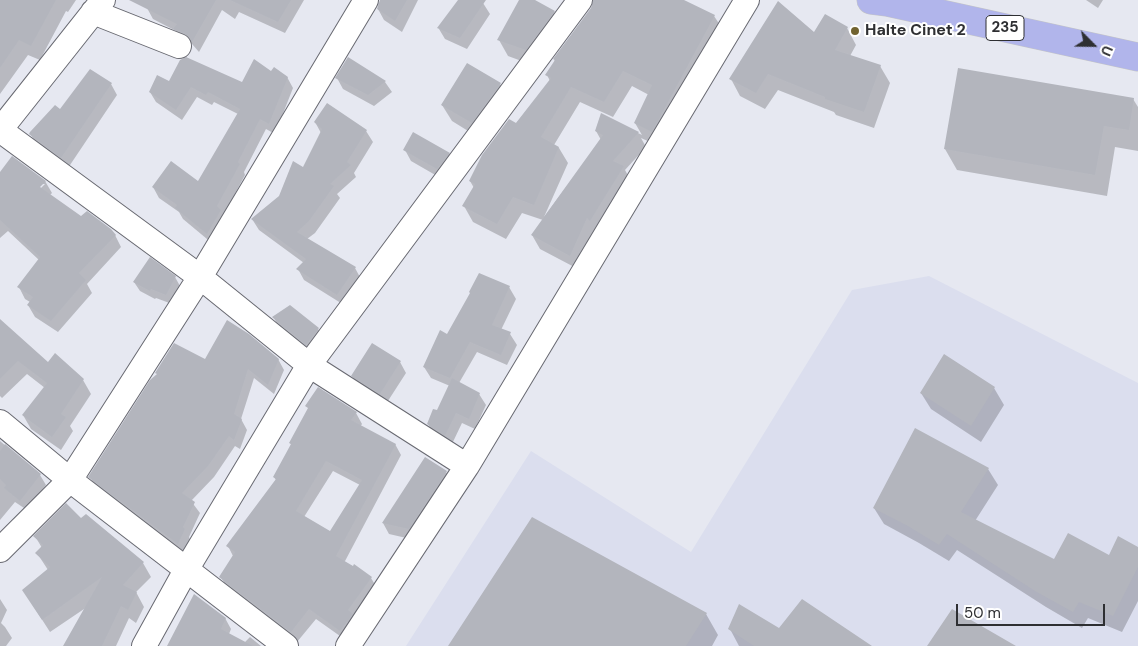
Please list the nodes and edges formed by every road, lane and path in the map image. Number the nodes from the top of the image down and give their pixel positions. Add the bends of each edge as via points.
1 (366, 0) edge
2 (580, 0) edge
3 (747, 0) edge
4 (882, 1) edge
5 (98, 6) edge
6 (179, 46) dead end
7 (1135, 53) edge
8 (0, 130) edge
9 (200, 277) junction
10 (309, 366) junction
11 (0, 422) edge
12 (467, 466) junction
13 (70, 480) junction
14 (0, 550) edge
15 (186, 570) junction
16 (144, 646) edge
17 (286, 646) edge
18 (348, 646) edge

1 - 9 street
2 - 10 street
3 - 12 street
4 - 7 main road, 235
5 - 6 street
5 - 8 street
8 - 9 street
9 - 10 street
9 - 13 street
10 - 12 street
10 - 15 street
11 - 13 street
12 - 18 street
13 - 14 street
13 - 15 street
15 - 16 street
15 - 17 street

